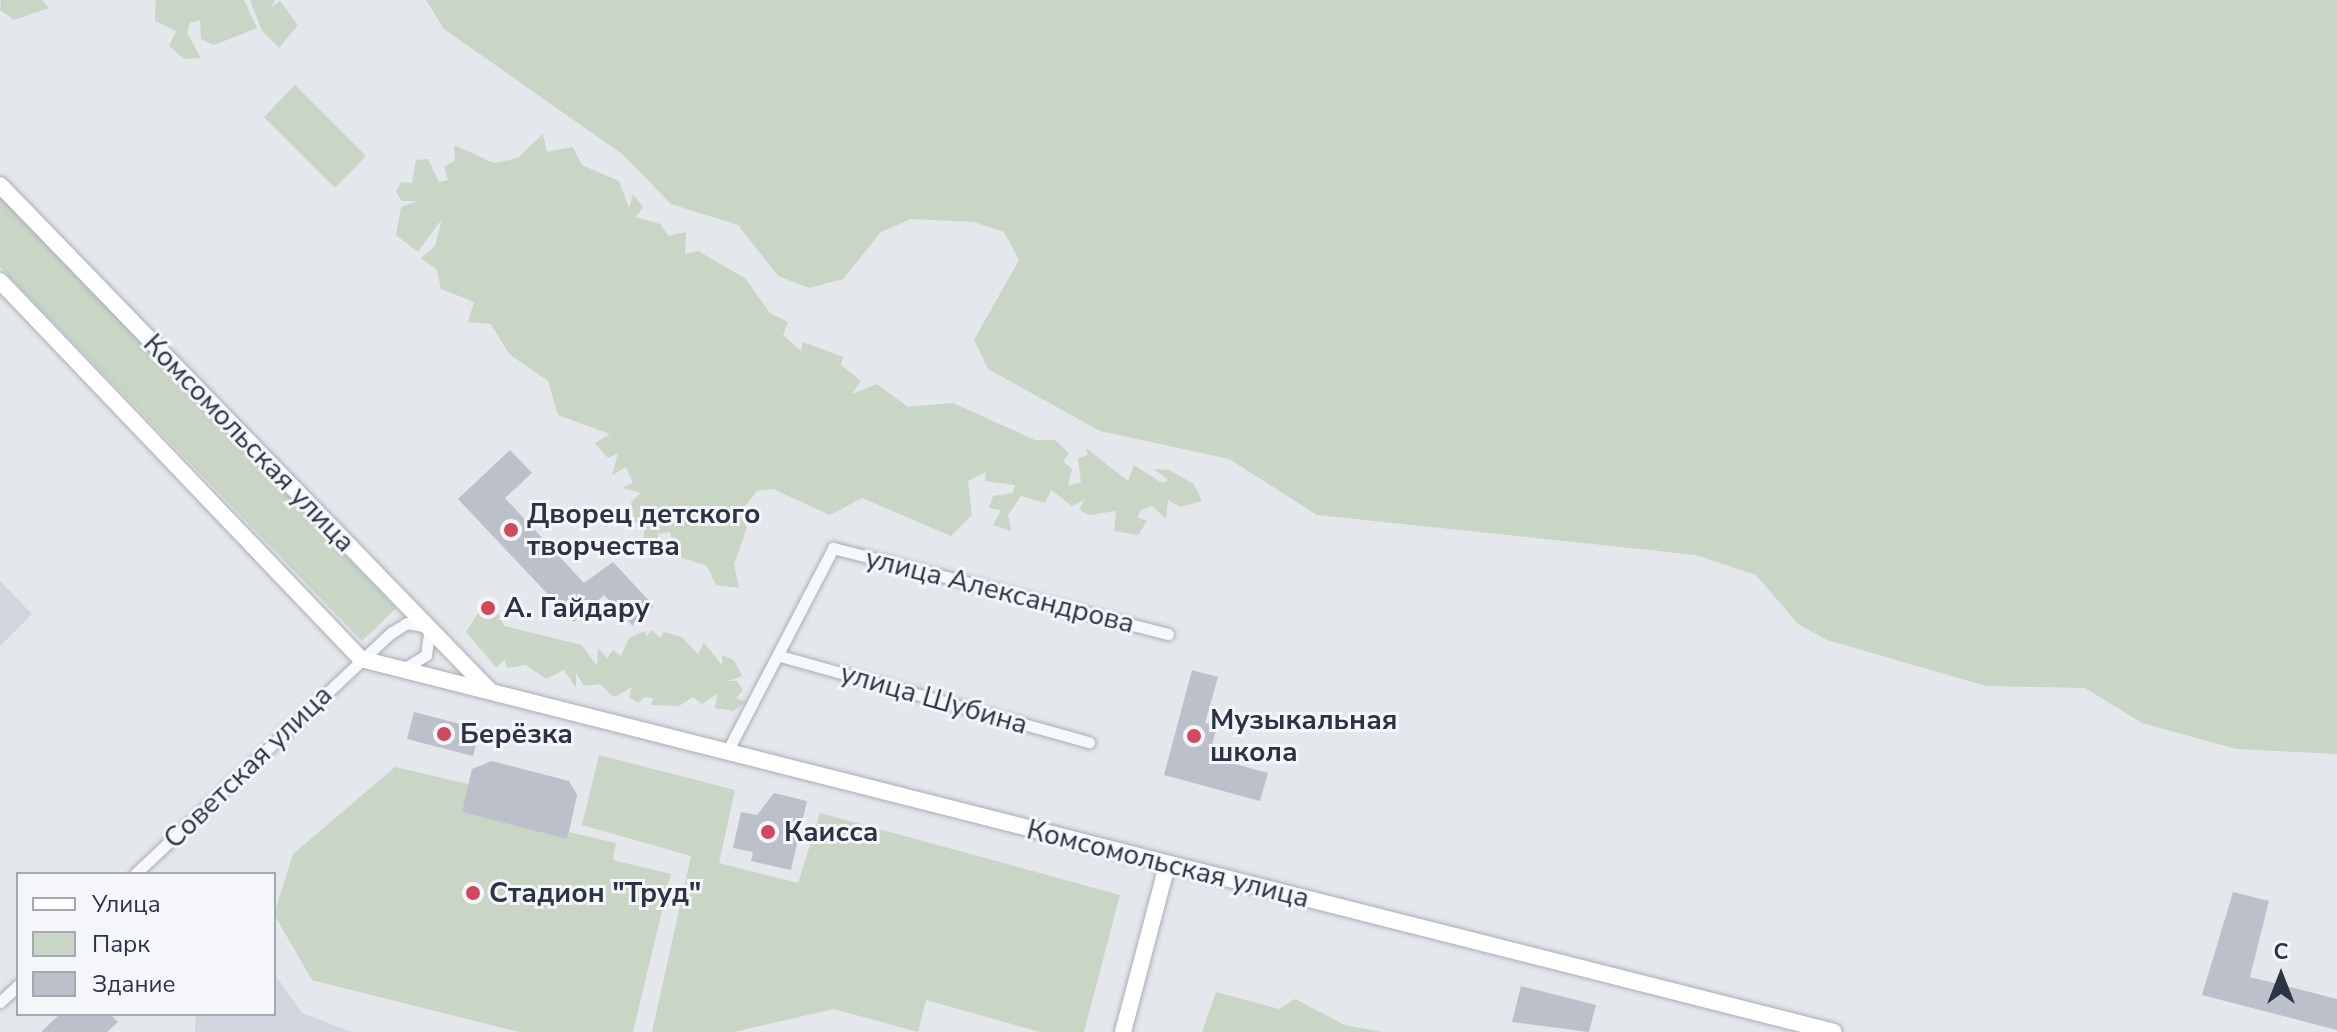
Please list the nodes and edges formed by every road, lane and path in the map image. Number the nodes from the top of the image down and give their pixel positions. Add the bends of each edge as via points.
1 (0, 185) edge
2 (0, 281) edge
3 (426, 630) junction
4 (1168, 634) dead end
5 (780, 656) junction
6 (361, 659) junction
7 (398, 671) junction
8 (501, 698) junction
9 (1089, 742) dead end
10 (728, 750) junction
11 (1167, 865) junction
12 (137, 872) edge
13 (16, 987) edge
14 (0, 1002) edge
15 (1123, 1032) edge
16 (1834, 1032) edge

1 - 3 street, Комсомольская улица
2 - 6 street, Комсомольская улица
3 - 6 street, Советская улица via 399,626
3 - 7 street via 426,655
3 - 8 street, Комсомольская улица
4 - 5 street, улица Александрова via 833,548
5 - 9 street, улица Шубина
5 - 10 street
6 - 7 street, Комсомольская улица
6 - 12 street, Советская улица
7 - 8 street, Комсомольская улица
8 - 10 street, Комсомольская улица
10 - 11 street, Комсомольская улица
11 - 15 street
11 - 16 street, Комсомольская улица
13 - 14 street

